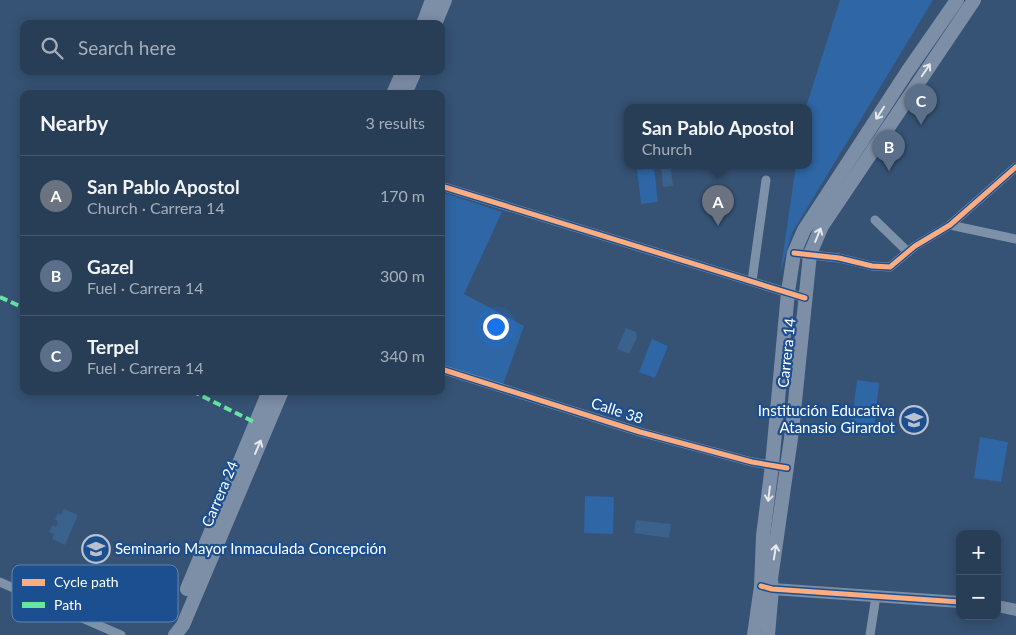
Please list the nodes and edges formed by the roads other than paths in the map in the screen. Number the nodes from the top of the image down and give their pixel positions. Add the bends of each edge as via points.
1 (432, 0) edge
2 (445, 0) edge
3 (957, 0) edge
4 (974, 0) edge
5 (424, 20) edge
6 (437, 20) edge
7 (401, 75) edge
8 (413, 75) edge
9 (395, 90) edge
10 (407, 90) edge
11 (1016, 167) edge
12 (766, 180) dead end
13 (445, 187) edge
14 (875, 220) dead end
15 (950, 225) junction
16 (1016, 239) edge
17 (908, 252) junction
18 (794, 253) junction
19 (810, 254) junction
20 (752, 281) junction
21 (788, 292) junction
22 (805, 298) junction
23 (445, 370) edge
24 (268, 395) edge
25 (280, 395) edge
26 (772, 466) junction
27 (787, 468) junction
28 (213, 528) junction
29 (0, 582) edge
30 (12, 587) edge
31 (767, 587) junction
32 (876, 596) junction
33 (956, 602) edge
34 (1001, 607) edge
35 (1016, 610) edge
36 (178, 611) edge
37 (91, 622) edge
38 (174, 622) edge
39 (121, 635) edge
40 (174, 635) edge
41 (754, 635) edge
42 (768, 635) edge
43 (870, 635) edge

1 - 5 main road
2 - 6 main road
3 -> 18 main road, Carrera 14 via 810,221
19 -> 4 main road, Carrera 14 via 822,226
7 - 9 main road
8 - 10 main road
11 - 15 street
12 - 20 street
13 - 20 street
14 - 17 street
15 - 16 street
15 - 17 street
17 - 19 street via 890,267
18 - 19 street
18 - 21 main road, Carrera 14
19 - 22 main road, Carrera 14
20 - 21 street
21 - 22 street
21 - 26 main road, Carrera 14
22 - 27 main road, Carrera 14
23 - 26 street, Calle 38 via 640,432
24 - 28 main road, Carrera 24
28 -> 25 main road, Carrera 24
26 - 27 street, Calle 38
26 -> 31 main road, Carrera 14 via 763,536
31 -> 27 main road, Carrera 14 via 771,579
28 - 36 main road, Carrera 24
29 - 30 street
31 - 32 street
31 - 41 main road, Carrera 14
31 - 42 main road, Carrera 14
32 - 33 street
32 - 43 street
34 - 35 street
37 - 39 street
38 - 40 main road, Carrera 24

